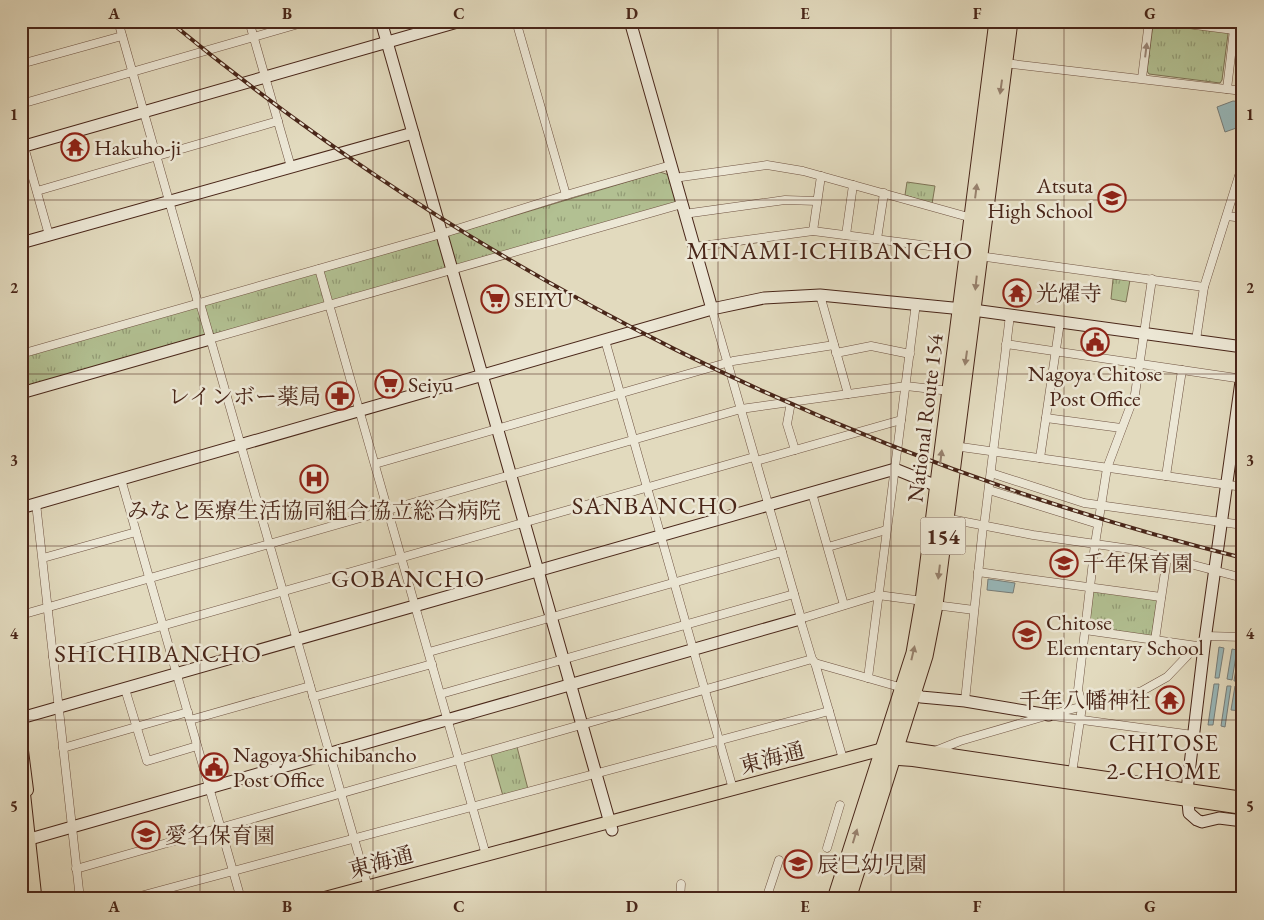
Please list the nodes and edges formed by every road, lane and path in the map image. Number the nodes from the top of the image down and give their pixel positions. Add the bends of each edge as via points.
1 (133, 21) edge
2 (249, 21) edge
3 (309, 21) edge
4 (381, 21) edge
5 (462, 21) edge
6 (516, 21) edge
7 (630, 21) edge
8 (998, 21) edge
9 (1010, 21) edge
10 (1149, 21) edge
11 (1164, 21) edge
12 (118, 23) edge
13 (1234, 25) edge
14 (122, 36) junction
15 (254, 37) junction
16 (387, 42) junction
17 (1004, 62) junction
18 (21, 64) edge
19 (132, 72) junction
20 (265, 78) junction
21 (1142, 78) junction
22 (1227, 89) junction
23 (1243, 91) edge
24 (21, 104) edge
25 (144, 112) junction
26 (278, 121) junction
27 (413, 133) junction
28 (22, 143) edge
29 (156, 157) junction
30 (1243, 163) edge
31 (671, 165) junction
32 (291, 167) junction
33 (821, 176) junction
34 (674, 178) junction
35 (854, 185) junction
36 (37, 191) junction
37 (884, 193) junction
38 (566, 195) junction
39 (817, 201) junction
40 (169, 202) junction
41 (683, 209) junction
42 (1226, 216) junction
43 (972, 218) junction
44 (1243, 218) edge
45 (813, 231) junction
46 (441, 234) junction
47 (50, 235) junction
48 (846, 235) junction
49 (877, 239) junction
50 (21, 243) edge
51 (694, 247) junction
52 (973, 254) junction
53 (320, 269) junction
54 (452, 270) junction
55 (1152, 279) junction
56 (1204, 287) junction
57 (820, 295) junction
58 (199, 303) junction
59 (916, 303) junction
60 (330, 305) junction
61 (712, 309) junction
62 (967, 309) junction
63 (1010, 315) junction
64 (1060, 322) junction
65 (1143, 333) junction
66 (210, 339) junction
67 (605, 340) junction
68 (1196, 340) junction
69 (1006, 344) junction
70 (834, 345) junction
71 (1243, 347) edge
72 (1056, 351) junction
73 (836, 353) junction
74 (21, 354) edge
75 (910, 354) junction
76 (727, 362) junction
77 (1139, 363) junction
78 (1182, 370) junction
79 (482, 375) junction
80 (1242, 375) edge
81 (906, 386) junction
82 (950, 392) junction
83 (21, 393) edge
84 (620, 393) junction
85 (848, 394) junction
86 (791, 402) junction
87 (741, 409) junction
88 (360, 410) junction
89 (1046, 418) junction
90 (902, 420) junction
91 (1121, 428) junction
92 (497, 429) junction
93 (1238, 431) edge
94 (634, 440) junction
95 (240, 444) junction
96 (954, 446) junction
97 (795, 450) junction
98 (993, 452) junction
99 (1040, 458) junction
100 (755, 459) junction
101 (375, 464) junction
102 (1107, 468) junction
103 (895, 469) junction
104 (990, 473) junction
105 (510, 476) junction
106 (1166, 476) junction
107 (121, 479) junction
108 (1226, 484) junction
109 (938, 486) junction
110 (1243, 487) edge
111 (647, 488) junction
112 (988, 490) junction
113 (812, 493) junction
114 (36, 503) junction
115 (768, 505) junction
116 (1101, 506) junction
117 (21, 508) edge
118 (388, 510) junction
119 (945, 518) junction
120 (1221, 522) junction
121 (524, 524) junction
122 (1098, 524) junction
123 (1243, 525) edge
124 (984, 526) junction
125 (886, 530) junction
126 (136, 532) junction
127 (661, 536) junction
128 (269, 544) junction
129 (1095, 544) junction
130 (828, 547) junction
131 (782, 552) junction
132 (43, 558) junction
133 (402, 558) junction
134 (1167, 558) junction
135 (538, 571) junction
136 (1214, 571) junction
137 (978, 572) junction
138 (149, 578) junction
139 (1243, 578) edge
140 (674, 582) junction
141 (1090, 587) junction
142 (283, 592) junction
143 (794, 594) junction
144 (878, 595) junction
145 (1161, 597) junction
146 (929, 603) junction
147 (844, 605) junction
148 (416, 606) junction
149 (48, 608) junction
150 (974, 610) junction
151 (21, 615) edge
152 (551, 618) junction
153 (800, 619) junction
154 (686, 624) junction
155 (163, 626) junction
156 (1085, 630) junction
157 (1243, 637) edge
158 (297, 640) junction
159 (1155, 640) junction
160 (1205, 641) junction
161 (694, 650) junction
162 (429, 652) junction
163 (53, 657) junction
164 (563, 659) junction
165 (813, 661) junction
166 (432, 664) junction
167 (177, 674) junction
168 (868, 678) junction
169 (310, 686) junction
170 (570, 686) junction
171 (125, 689) junction
172 (705, 690) junction
173 (908, 690) junction
174 (441, 694) junction
175 (313, 697) junction
176 (965, 701) junction
177 (1082, 707) junction
178 (59, 708) junction
179 (829, 711) junction
180 (188, 712) junction
181 (1049, 715) junction
182 (21, 718) edge
183 (1080, 719) junction
184 (190, 720) junction
185 (448, 720) junction
186 (582, 725) junction
187 (136, 727) junction
188 (1193, 735) junction
189 (719, 740) junction
190 (21, 742) edge
191 (197, 746) junction
192 (63, 748) junction
193 (888, 753) junction
194 (931, 753) junction
195 (329, 754) junction
196 (460, 760) junction
197 (843, 760) junction
198 (1072, 773) junction
199 (596, 774) junction
200 (21, 780) edge
201 (210, 789) junction
202 (733, 789) junction
203 (1187, 791) junction
204 (1243, 792) edge
205 (341, 795) junction
206 (1208, 798) junction
207 (1243, 798) edge
208 (840, 805) dead end
209 (473, 806) junction
210 (1243, 808) edge
211 (1243, 821) edge
212 (611, 826) junction
213 (72, 828) junction
214 (221, 829) junction
215 (353, 838) junction
216 (30, 839) junction
217 (827, 848) dead end
218 (486, 854) junction
219 (779, 860) dead end
220 (76, 869) junction
221 (233, 870) junction
222 (681, 884) dead end
223 (368, 890) junction
224 (35, 899) edge
225 (80, 899) edge
226 (129, 899) edge
227 (241, 899) edge
228 (320, 899) edge
229 (353, 899) edge
230 (680, 899) edge
231 (766, 899) edge
232 (835, 899) edge
233 (848, 899) edge

1 - 12 street
2 - 15 street
3 - 15 street
4 - 16 street
5 - 16 street
6 - 38 street
7 - 31 street
43 -> 8 highway, National Route 154 / 154
9 - 17 highway, National Route 154 / 154
21 -> 10 street
11 - 13 street
12 - 14 street
13 - 22 street
14 - 18 street
14 - 19 street
15 - 19 street
15 - 20 street
16 - 20 street
16 - 27 street
17 - 21 street
17 -> 52 highway, National Route 154 / 154
19 - 24 street
19 - 25 street
20 - 25 street
20 - 26 street
21 - 22 street
22 - 23 street
25 - 28 street
25 - 29 street
26 - 29 street
26 - 32 street
27 - 32 street
27 - 46 street
28 - 36 street
29 - 36 street
29 - 40 street
30 - 42 street
31 - 34 street
31 - 38 street
32 - 40 street
33 - 34 street via 767,165
33 - 35 street
33 - 39 street
34 - 41 street
35 - 37 street
35 - 48 street
36 - 47 street
37 - 43 street
37 - 49 street
38 - 46 street
39 - 41 street via 786,200
39 - 45 street
40 - 47 street
40 - 58 street
41 - 51 street
41 - 54 street
42 - 44 street
42 - 56 street
43 - 52 highway, National Route 154 / 154
45 - 48 street
45 - 51 street
46 - 53 street
46 - 54 street
47 - 50 street
48 - 49 street
49 - 52 street
51 - 61 street
52 - 55 street
52 - 62 highway, National Route 154 / 154
53 - 58 street
53 - 60 street
54 - 60 street
54 - 79 street
55 - 56 street
55 - 65 street
56 - 68 street
57 - 59 street
57 - 61 street via 764,298
57 - 70 street
58 - 66 street
58 - 74 street
59 - 62 street
59 - 75 street
60 - 66 street
60 - 88 street
61 - 67 street
61 - 76 street
62 - 63 street
62 - 82 highway, National Route 154 / 154
62 -> 96 highway, National Route 154 / 154
63 - 64 street
63 - 69 street
64 - 65 street
64 - 72 street
65 - 68 street
65 - 77 street
66 - 83 street
66 - 95 street
67 - 79 street
67 - 84 street
68 - 71 street
69 - 72 street
69 - 98 street
70 - 73 street
70 - 76 street
72 - 77 street
72 - 89 street
73 - 75 street via 871,346
73 - 85 street
75 - 81 street
76 - 84 street
76 - 87 street
77 - 78 street
77 - 91 street via 1135,394
78 - 80 street
78 - 106 street
79 - 88 street
79 - 92 street
80 - 93 street
81 - 82 street
81 - 85 street
81 - 90 street
109 -> 82 highway, National Route 154 / 154
84 - 92 street
84 - 94 street
85 - 86 street
86 - 87 street
86 - 97 street via 787,424
87 - 94 street
87 - 100 street
88 - 95 street
88 - 101 street
89 - 91 street
89 - 99 street
90 - 97 street
90 - 103 street
91 - 102 street
92 - 101 street
92 - 105 street
93 - 108 street
94 - 105 street
94 - 111 street
95 - 107 street
95 - 128 street
96 - 98 street
96 - 119 highway, National Route 154 / 154
97 - 100 street
98 - 99 street
98 - 104 street
99 - 102 street
100 - 111 street
100 - 115 street
101 - 118 street
102 - 106 street
102 - 116 street
103 - 109 street
103 - 113 street
103 - 125 street
104 - 112 street
104 - 116 street
105 - 118 street
105 - 121 street
106 - 108 street
107 - 114 street
107 - 126 street
108 - 110 street
108 - 120 street
109 - 146 highway, National Route 154 / 154
111 - 121 street
111 - 127 street
112 - 122 street
112 - 124 street
113 - 115 street
113 - 130 street
114 - 117 street
114 - 132 street
115 - 127 street
115 - 131 street
116 - 120 street
116 - 122 street
118 - 128 street
118 - 133 street
119 - 124 street
119 -> 146 highway, National Route 154 / 154
120 - 123 street
120 - 136 street
121 - 133 street
121 - 135 street
122 - 129 street
124 - 129 street
124 - 137 street
125 - 130 street
125 - 144 street
126 - 132 street
126 - 138 street
127 - 135 street
127 - 140 street
128 - 138 street
128 - 142 street
129 - 134 street
129 - 141 street
130 - 147 street
131 - 140 street
131 - 143 street
132 - 149 street
133 - 142 street
133 - 148 street
134 - 136 street
134 - 145 street
135 - 148 street
135 - 152 street
136 - 139 street
136 - 160 street
137 - 141 street
137 - 150 street
138 - 149 street
138 - 155 street
140 - 152 street
140 - 154 street
141 - 145 street
141 - 156 street
142 - 155 street
142 - 158 street
143 - 153 street
143 - 154 street
144 - 146 street
144 - 147 street
144 - 168 street
145 - 159 street
146 - 150 street
146 - 173 highway, National Route 154 / 154 via 914,653
147 - 153 street
148 - 158 street
148 - 162 street
149 - 151 street
149 - 163 street
150 - 176 street
152 - 162 street
152 - 164 street
153 - 161 street
153 - 165 street
154 - 161 street
154 - 164 street
155 - 163 street
155 - 167 street
156 - 159 street
156 - 177 street via 1078,690
157 - 160 street
158 - 167 street
158 - 169 street
159 - 160 street
160 - 177 street via 1167,677 1155,684 1129,695
160 - 188 street
161 - 170 street
161 - 172 street
162 - 166 street
163 - 178 street
164 - 170 street
164 - 174 street
165 - 168 street
165 - 172 street
165 - 179 street
166 - 174 street
166 - 175 street
167 - 171 street
167 - 180 street
168 - 173 street
169 - 175 street
169 - 184 street
170 - 185 street
170 - 186 street
171 - 178 street
171 - 187 street
172 - 186 street
172 - 189 street
173 - 176 street via 921,696
173 - 193 highway, National Route 154 / 154
174 - 185 street
175 - 195 street
176 - 181 street
177 - 181 street
177 - 183 street
178 - 182 street
178 - 192 street
179 - 189 street
179 - 197 street
180 - 184 street
180 - 187 street
181 - 183 street
181 - 194 street via 960,741
183 - 188 street
183 - 198 street
184 - 191 street
185 - 195 street
185 - 196 street
186 - 196 street
186 - 199 street
187 - 191 street via 147,761
187 - 192 street
188 - 203 street
189 - 199 street
189 - 202 street
190 - 216 main road
191 - 201 street
192 - 213 street
193 - 194 main road, 東海通
193 - 197 main road, 東海通
193 - 203 main road, 東海通
193 - 212 main road, 東海通
232 -> 193 highway, National Route 154 / 154
193 - 233 highway, National Route 154 / 154
194 - 198 main road, 東海通
195 - 201 street
195 - 205 street
196 - 205 street
196 - 209 street
197 - 202 main road, 東海通
198 - 203 main road, 東海通
199 - 209 street
199 - 212 street
200 - 224 highway
201 - 213 street
201 - 214 street
202 - 212 main road, 東海通
203 - 204 street
203 - 206 main road, 東海通
203 - 211 street via 1190,813 1197,820
205 - 214 street
205 - 215 street
206 - 207 main road, 東海通
206 - 210 main road, 東海通
208 - 217 street
209 - 215 street
209 - 218 street
212 - 218 main road, 東海通
212 - 223 main road, 東海通
213 - 216 street
213 - 220 street
214 - 220 street
214 - 221 street
215 - 221 street
215 - 223 street
216 - 224 main road
218 - 223 main road, 東海通
219 - 231 street
220 - 225 street
221 - 226 street
221 - 227 street
222 - 230 street
223 - 228 main road, 東海通
223 - 229 main road, 東海通

